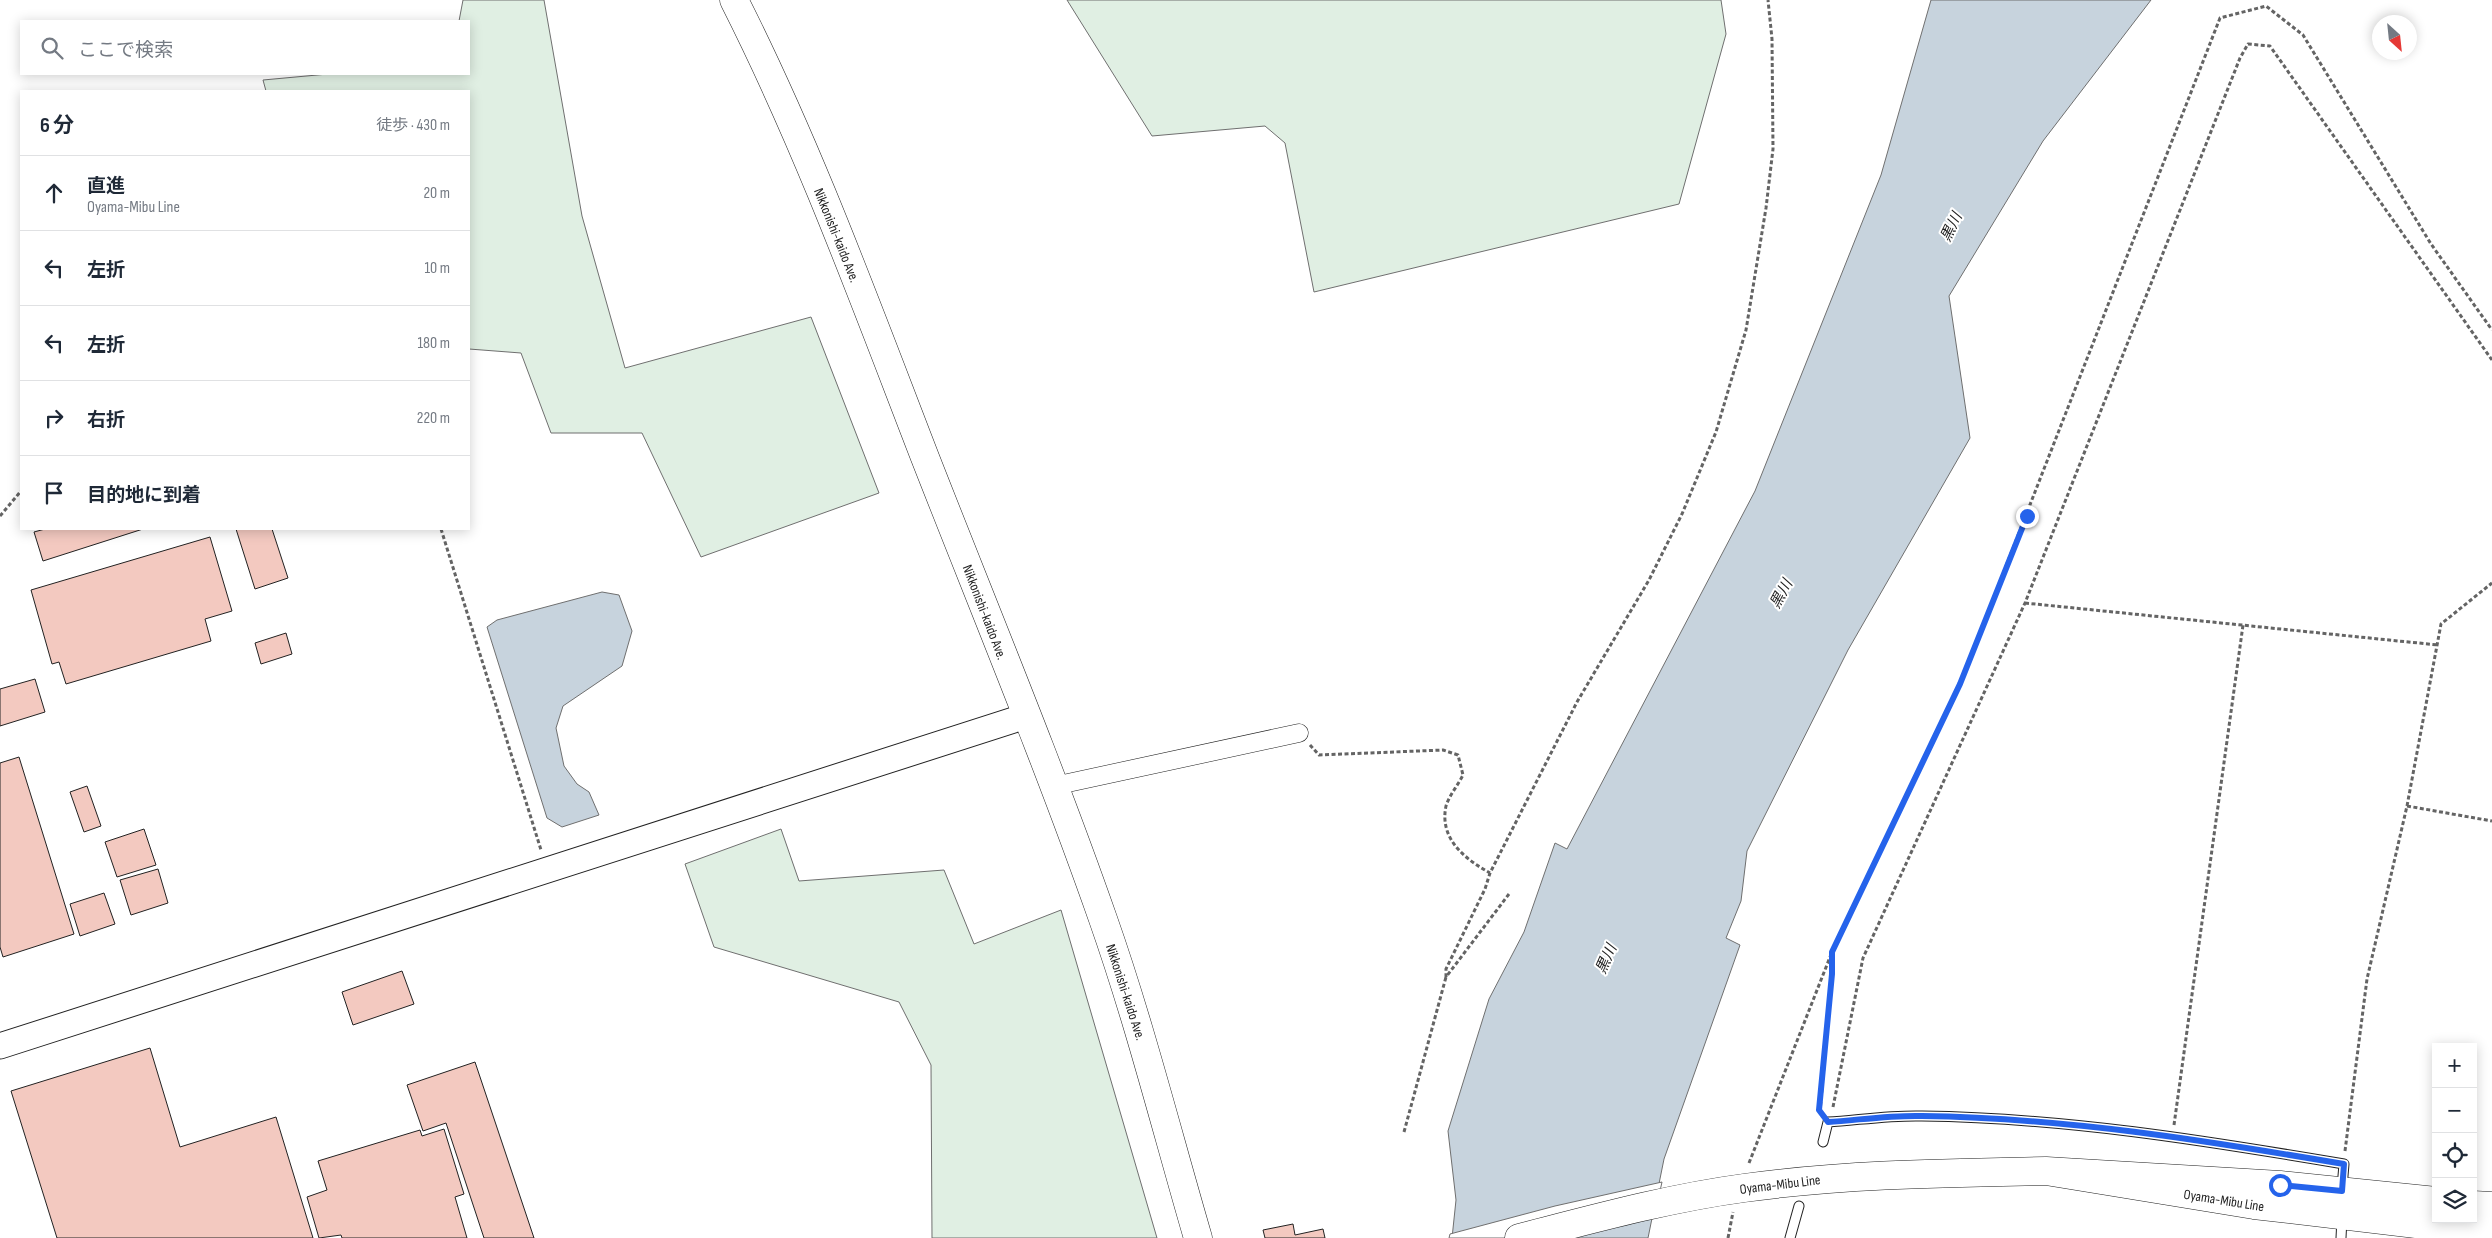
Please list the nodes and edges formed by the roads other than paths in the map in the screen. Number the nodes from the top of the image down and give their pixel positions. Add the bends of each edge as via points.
1 (734, 0) edge
2 (1026, 716) junction
3 (1299, 733) road end
4 (1054, 786) junction
5 (0, 1046) edge
6 (1823, 1142) dead end
7 (2432, 1201) edge
8 (2477, 1204) edge
9 (1799, 1206) dead end
10 (2492, 1206) edge
11 (2342, 1210) edge
12 (2492, 1233) edge
13 (1198, 1238) edge
14 (1520, 1238) edge
15 (1790, 1238) edge

1 - 2 main road, Nikkonishi-kaido Ave. via 773,78 865,303
2 - 4 main road, Nikkonishi-kaido Ave.
2 - 5 street
3 - 4 street
4 - 13 main road, Nikkonishi-kaido Ave. via 1104,921 1148,1060
6 - 11 lane via 1828,1122 1920,1116 2061,1122 2172,1135 2344,1164
7 - 11 main road, Oyama-Mibu Line
8 - 10 main road
9 - 15 lane
11 - 12 main road, Oyama-Mibu Line
11 - 14 main road, Oyama-Mibu Line via 2254,1205 2046,1171 1899,1173 1737,1189

